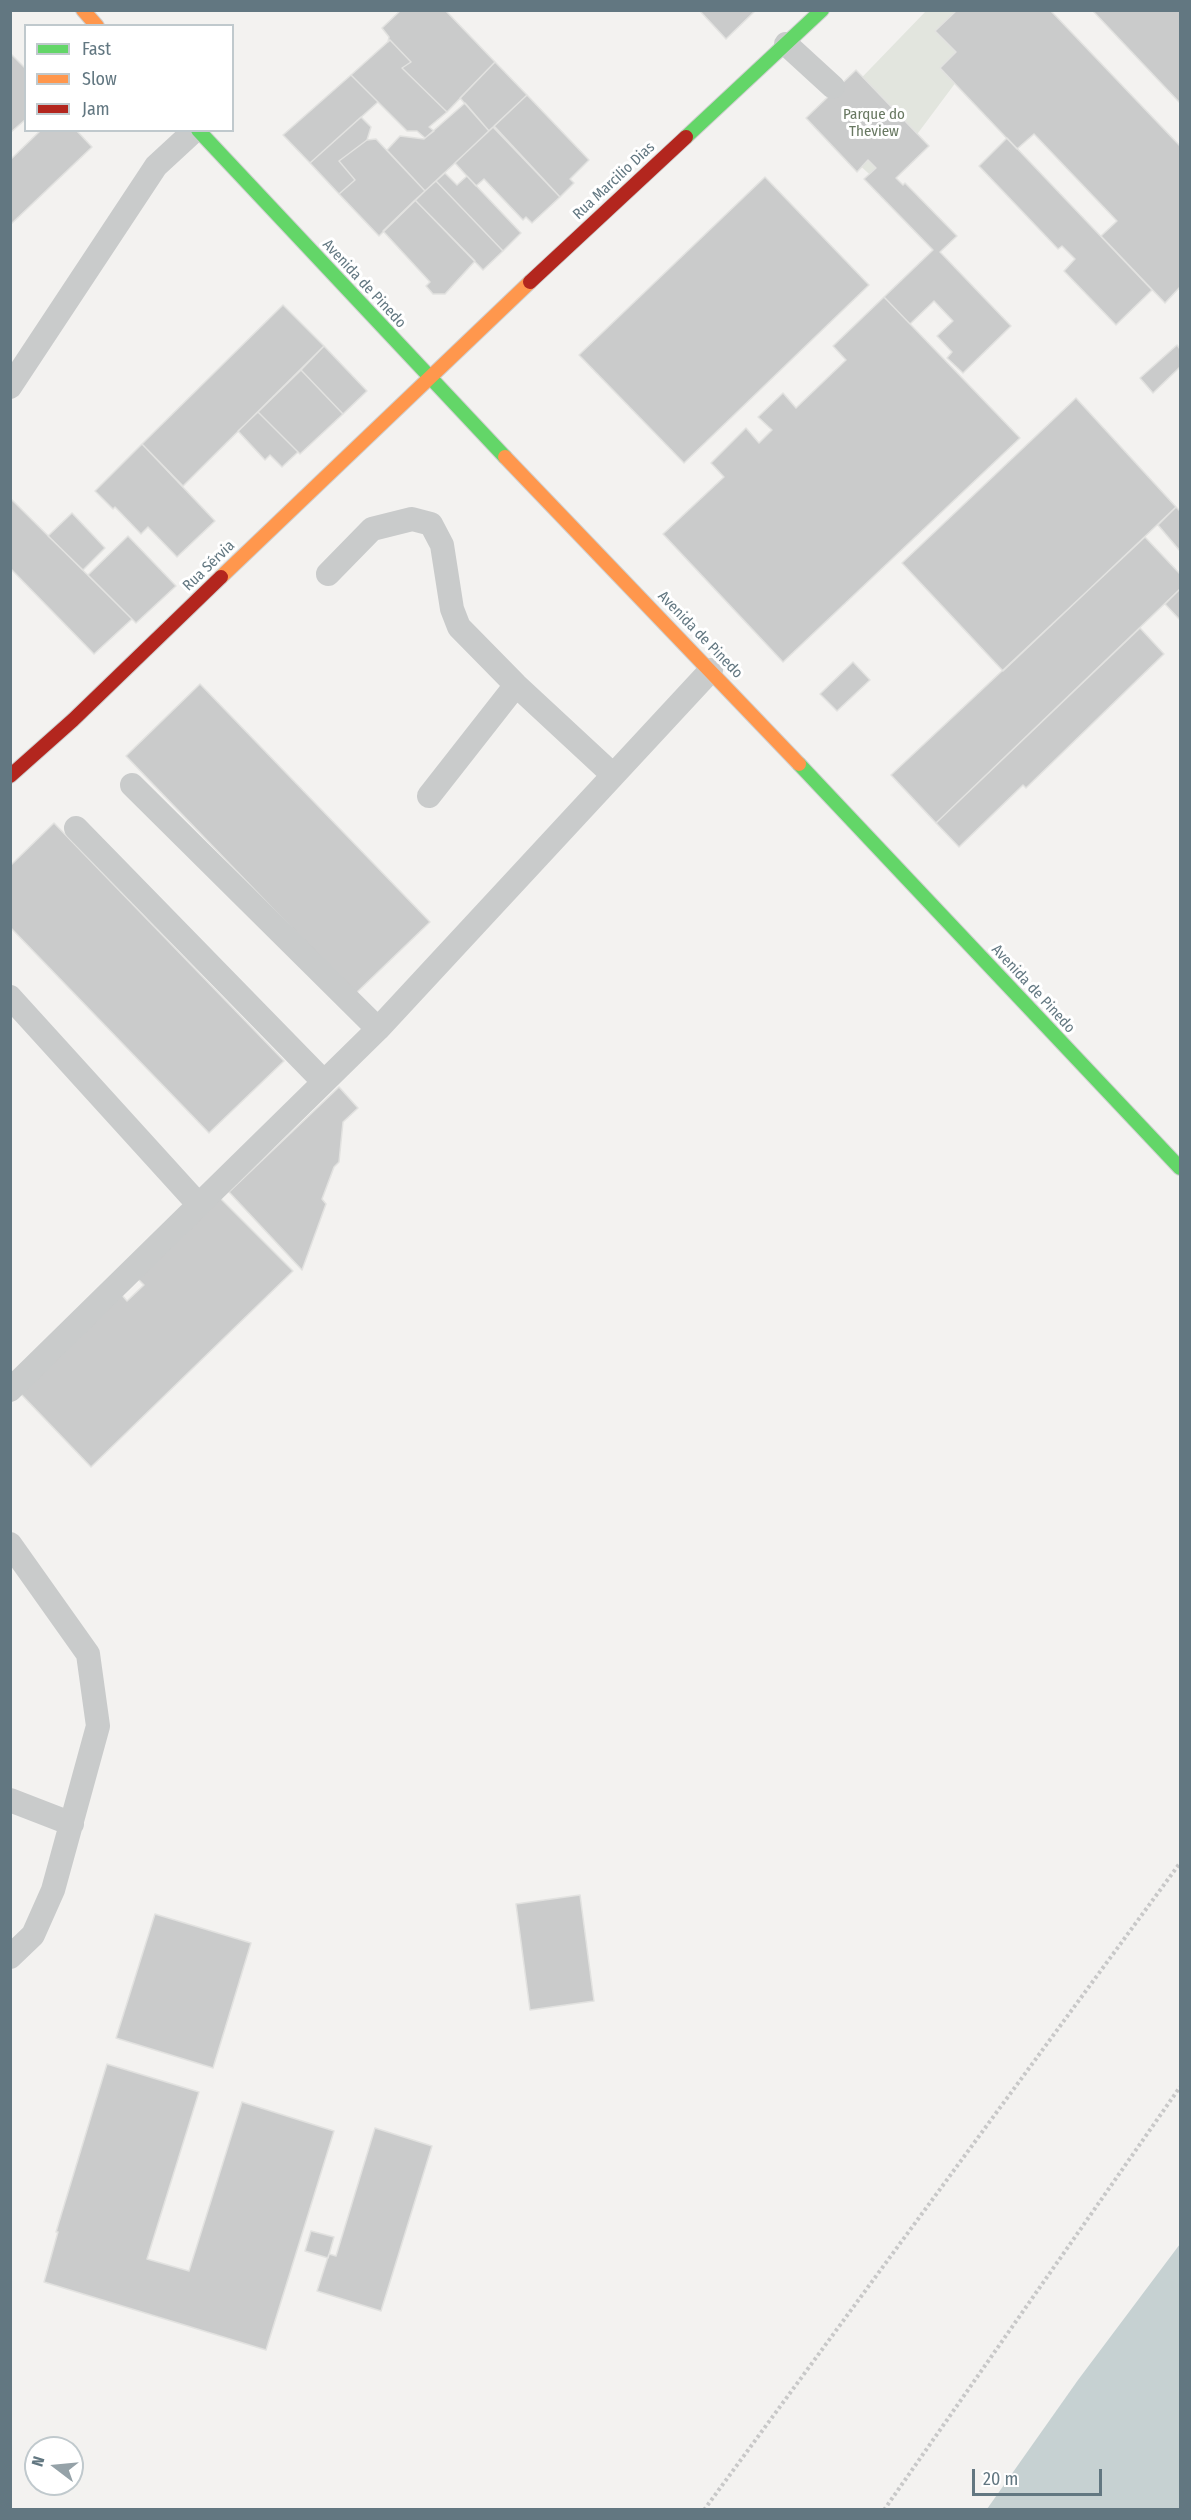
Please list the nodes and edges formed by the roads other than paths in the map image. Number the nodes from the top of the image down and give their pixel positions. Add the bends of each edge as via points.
1 (83, 10) edge
2 (822, 10) edge
3 (95, 24) edge
4 (786, 44) junction
5 (833, 87) dead end
6 (195, 132) edge
7 (199, 132) edge
8 (428, 377) junction
9 (10, 387) edge
10 (328, 574) dead end
11 (711, 670) junction
12 (516, 685) junction
13 (613, 775) junction
14 (10, 776) edge
15 (132, 785) dead end
16 (429, 796) dead end
17 (76, 828) dead end
18 (10, 997) edge
19 (378, 1029) junction
20 (324, 1082) junction
21 (1178, 1167) edge
22 (199, 1205) junction
23 (10, 1390) edge
24 (10, 1544) edge
25 (10, 1800) edge
26 (72, 1824) junction
27 (10, 1958) edge

1 - 3 street
2 - 4 street, Rua Marcilio Dias
4 - 5 lane
4 - 8 street, Rua Marcilio Dias
6 - 9 lane via 156,166
7 - 8 street, Avenida de Pinedo
8 - 11 street, Avenida de Pinedo
8 - 14 street, Rua Sérvia
10 - 12 lane via 372,529 412,519 432,524 442,545 452,609 459,627
11 - 13 lane
11 - 21 street, Avenida de Pinedo
12 - 13 lane
12 - 16 lane
13 - 19 lane
15 - 19 lane
17 - 20 lane
18 - 22 lane
19 - 20 lane
20 - 22 lane
22 - 23 lane
24 - 26 lane via 88,1654 98,1726
25 - 26 lane
26 - 27 lane via 53,1890 33,1935

